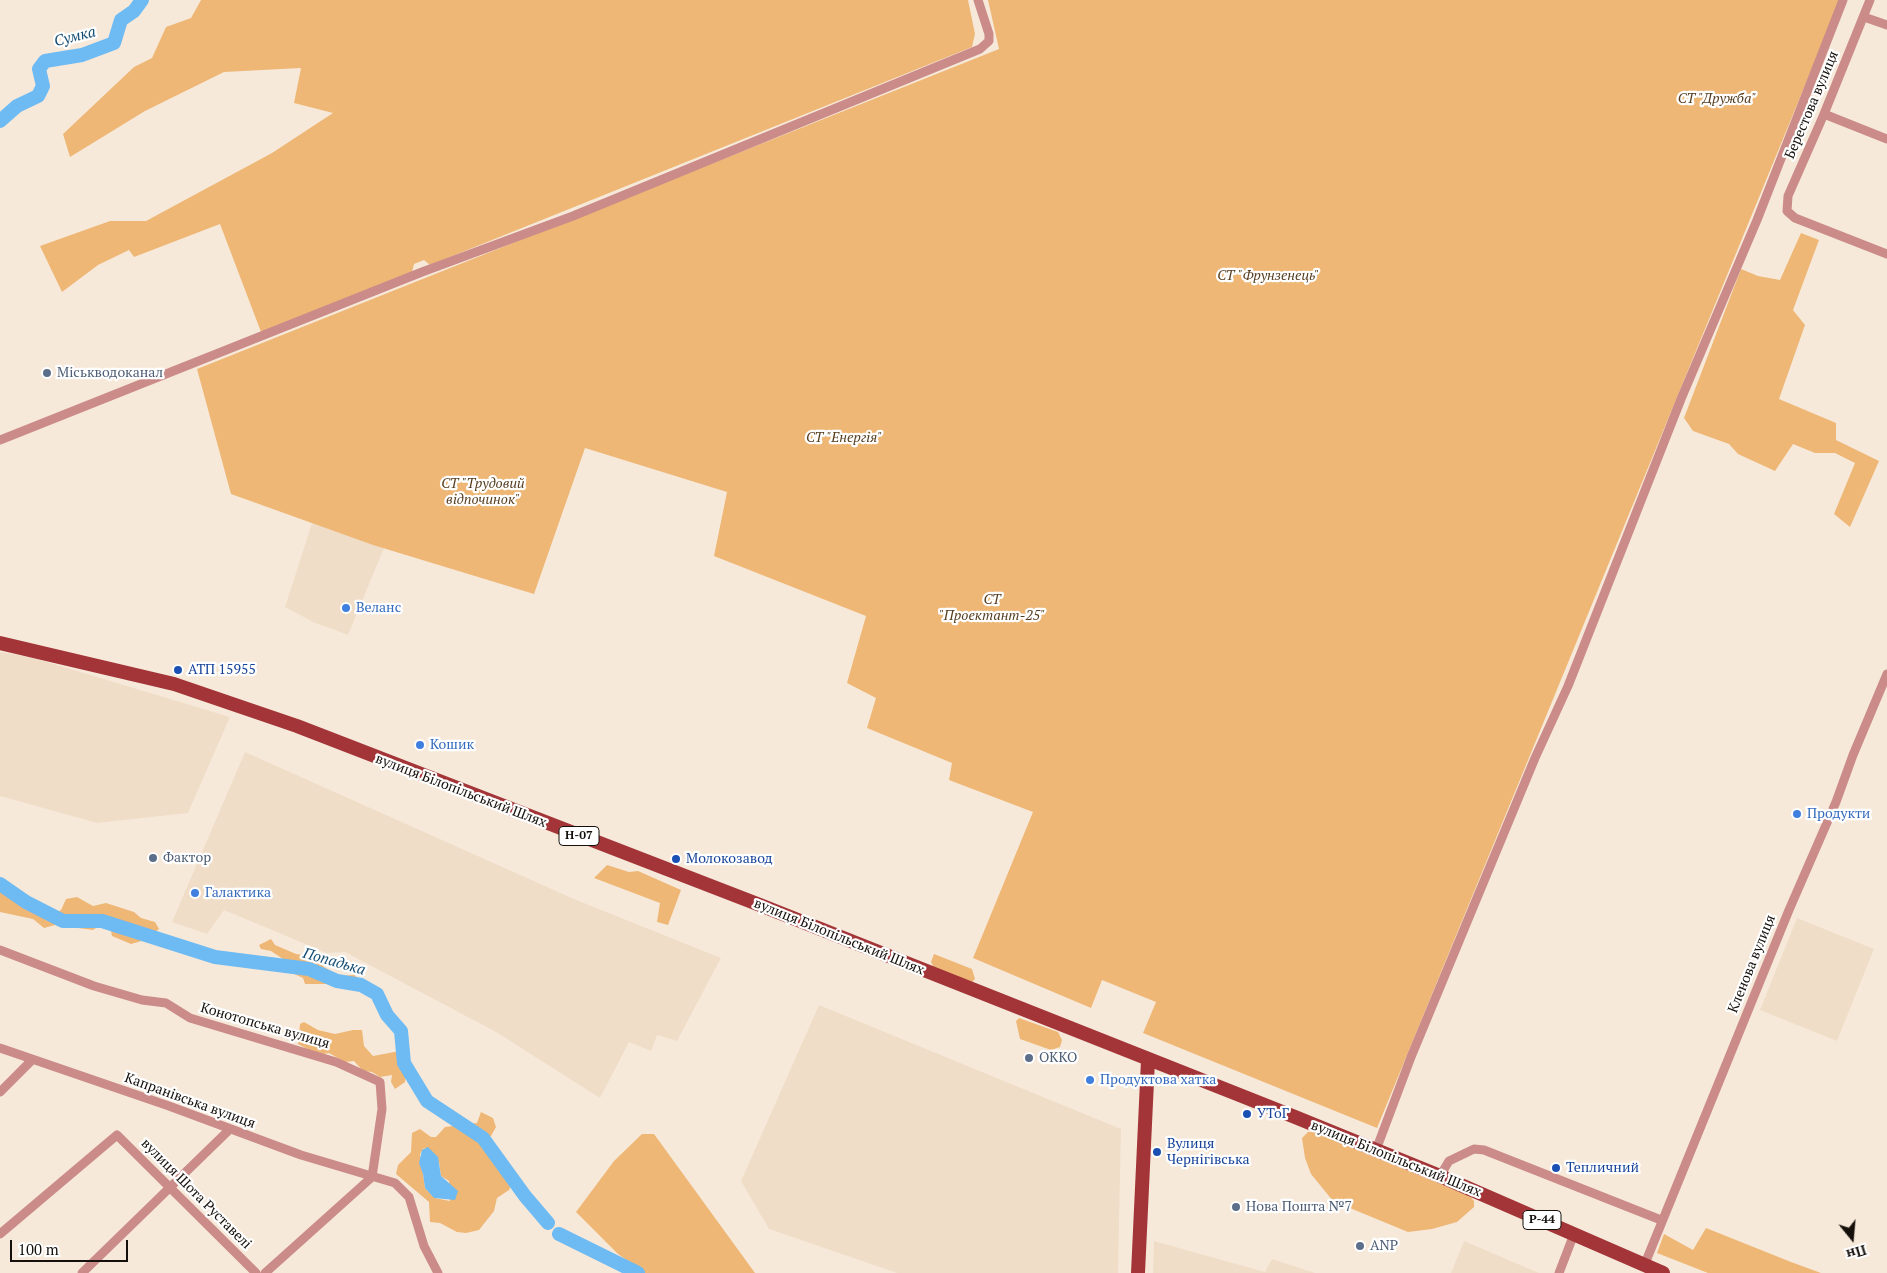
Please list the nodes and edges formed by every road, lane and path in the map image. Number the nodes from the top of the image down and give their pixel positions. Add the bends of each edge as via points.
1 (978, 0) edge
2 (1843, 0) edge
3 (1870, 0) edge
4 (1864, 17) junction
5 (1887, 25) edge
6 (1824, 114) junction
7 (1887, 139) edge
8 (1887, 254) edge
9 (0, 440) edge
10 (0, 643) edge
11 (1887, 674) edge
12 (0, 950) edge
13 (0, 1048) edge
14 (32, 1060) junction
15 (1148, 1060) junction
16 (0, 1092) edge
17 (230, 1129) junction
18 (1376, 1150) junction
19 (1440, 1176) junction
20 (372, 1177) junction
21 (171, 1188) junction
22 (1661, 1220) junction
23 (0, 1234) edge
24 (1574, 1234) junction
25 (1644, 1266) junction
26 (82, 1273) edge
27 (256, 1273) edge
28 (265, 1273) edge
29 (438, 1273) edge
30 (1138, 1273) edge
31 (1559, 1273) edge
32 (1663, 1273) edge

1 - 9 street via 989,34 989,41 980,49 574,216 422,272
2 - 18 street via 1568,686 1531,766 1418,1039
3 - 4 street, Берестова вулиця
4 - 5 street
4 - 6 street, Берестова вулиця
6 - 7 street
6 - 8 street, Берестова вулиця via 1788,196 1787,212
10 - 15 main road, вулиця Білопільський Шлях / Н-07 via 174,684 254,710 760,905
11 - 22 street, Кленова вулиця
12 - 20 street, Конотопська вулиця via 94,986 142,1000 166,1003 190,1018 336,1062 380,1082 382,1109
13 - 14 street, Капранівська вулиця
14 - 16 street
14 - 17 street, Капранівська вулиця
15 - 18 main road, вулиця Білопільський Шлях / Р-44
15 - 30 main road
17 - 20 street, Капранівська вулиця
17 - 21 street
18 - 19 main road, вулиця Білопільський Шлях / Р-44
19 - 22 street via 1449,1161 1474,1149 1484,1150
19 - 24 main road, вулиця Білопільський Шлях / Р-44
20 - 28 street
20 - 29 street, Капранівська вулиця via 395,1183 410,1197 424,1246
21 - 23 street, вулиця Шота Руставелі via 116,1135
21 - 26 street
21 - 27 street, вулиця Шота Руставелі
22 - 25 street, Кленова вулиця
24 - 25 main road, вулиця Білопільський Шлях / Р-44
24 - 31 street
25 - 32 main road, вулиця Білопільський Шлях / Р-44

